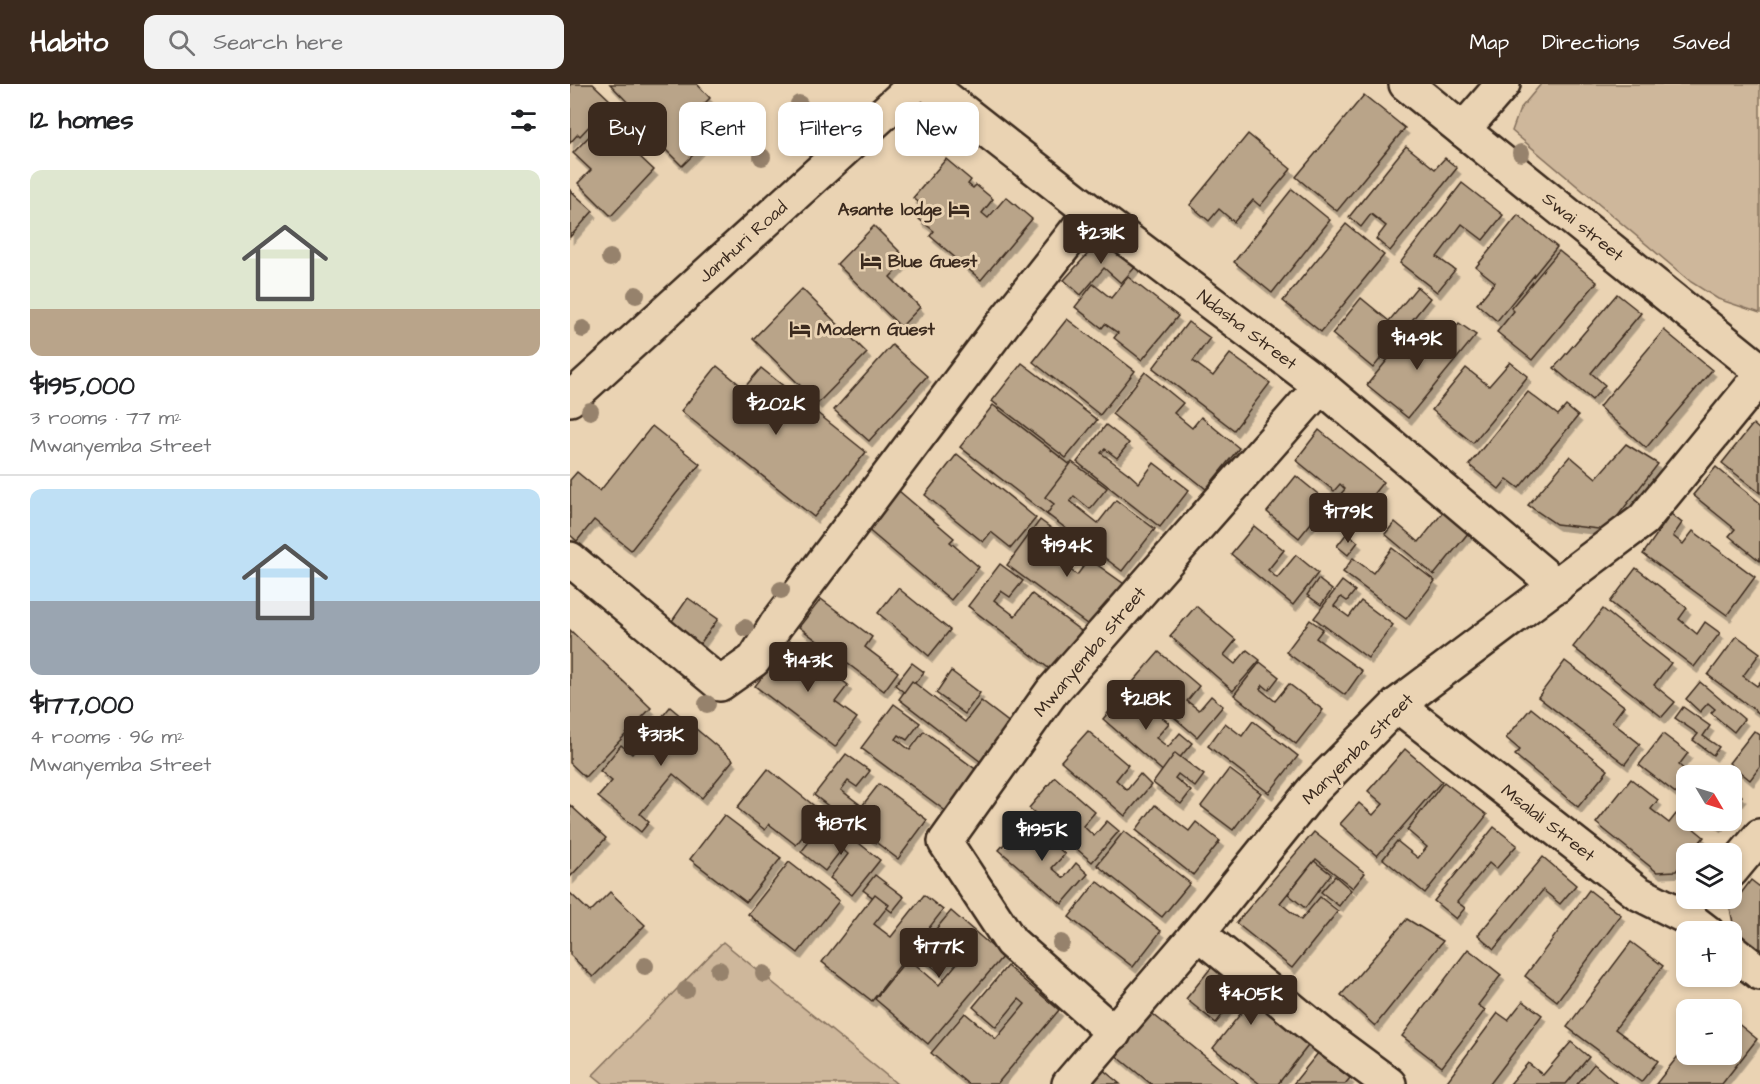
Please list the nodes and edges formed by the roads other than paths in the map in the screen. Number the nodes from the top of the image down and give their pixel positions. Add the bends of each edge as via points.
1 (916, 84) edge
2 (928, 84) edge
3 (1406, 84) edge
4 (1503, 84) edge
5 (1463, 130) junction
6 (1091, 212) junction
7 (1760, 370) edge
8 (1760, 378) edge
9 (1321, 386) junction
10 (570, 399) edge
11 (570, 559) edge
12 (1557, 586) junction
13 (1397, 705) junction
14 (1760, 836) edge
15 (1742, 858) edge
16 (1702, 916) edge
17 (1198, 933) junction
18 (1742, 959) edge
19 (1760, 973) edge
20 (1114, 1033) junction
21 (1069, 1084) edge
22 (1389, 1084) edge

1 - 10 street, Jamhuri Road
2 - 6 street, Ndasha Street
3 - 5 street, Swai street
4 - 5 street
5 - 7 street, Swai street
6 - 9 street, Ndasha Street
6 - 11 street via 776,625 754,660 720,684
8 - 12 street, Manyemba Street via 1643,520
9 - 12 street, Ndasha Street
9 - 20 street, Mwanyemba Street via 1051,693 945,842 1011,942
12 - 13 street, Manyemba Street
13 - 16 street, Msalali Street via 1638,893
13 - 17 street, Manyemba Street via 1314,789
14 - 15 street
17 - 20 street, Manyemba Street
17 - 22 street
18 - 19 street
20 - 21 street, Manyemba Street

